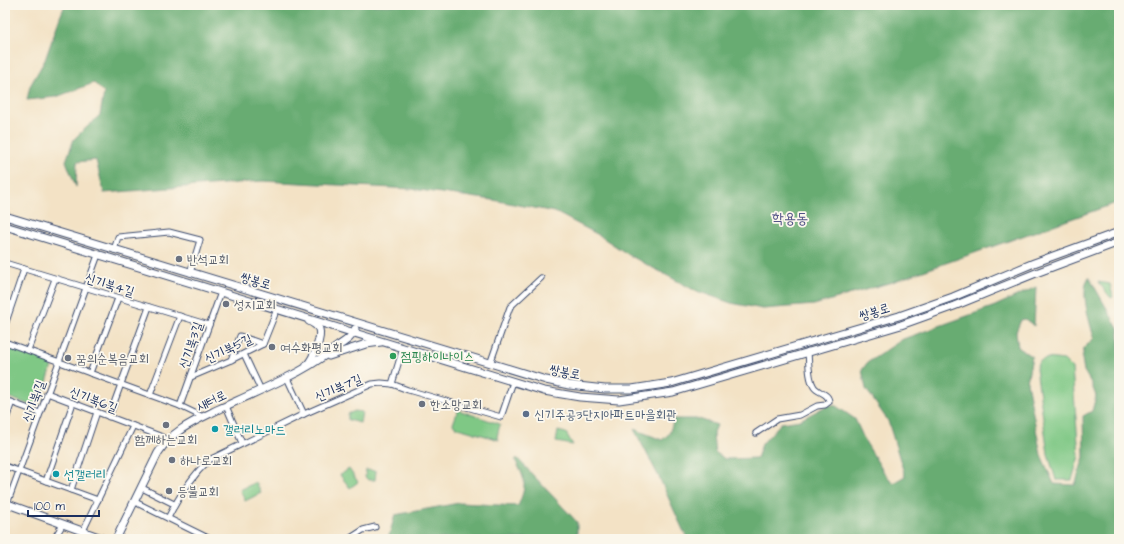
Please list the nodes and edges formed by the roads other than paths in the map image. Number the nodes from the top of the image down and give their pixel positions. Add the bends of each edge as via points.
1 (5, 216) edge
2 (6, 229) edge
3 (1119, 232) edge
4 (1119, 242) edge
5 (114, 250) junction
6 (98, 255) junction
7 (5, 263) edge
8 (24, 269) junction
9 (190, 273) junction
10 (55, 278) junction
11 (541, 278) dead end
12 (86, 288) junction
13 (221, 292) junction
14 (118, 298) junction
15 (148, 307) junction
16 (277, 309) junction
17 (180, 316) junction
18 (306, 318) junction
19 (357, 323) junction
20 (5, 325) edge
21 (209, 325) junction
22 (354, 333) junction
23 (5, 342) edge
24 (263, 344) junction
25 (395, 346) junction
26 (403, 348) junction
27 (28, 350) junction
28 (808, 351) junction
29 (244, 354) junction
30 (323, 358) junction
31 (231, 360) junction
32 (59, 362) junction
33 (490, 364) junction
34 (304, 368) junction
35 (516, 372) junction
36 (90, 373) junction
37 (191, 377) junction
38 (288, 378) junction
39 (513, 382) junction
40 (120, 384) junction
41 (392, 384) junction
42 (261, 390) junction
43 (47, 394) junction
44 (150, 395) junction
45 (5, 400) edge
46 (12, 402) junction
47 (73, 403) junction
48 (180, 406) junction
49 (226, 406) junction
50 (97, 412) junction
51 (40, 413) junction
52 (304, 414) junction
53 (109, 417) junction
54 (203, 417) junction
55 (5, 422) edge
56 (133, 426) junction
57 (756, 432) dead end
58 (168, 440) junction
59 (242, 443) junction
60 (5, 466) edge
61 (19, 471) junction
62 (46, 481) junction
63 (142, 488) junction
64 (71, 490) junction
65 (98, 500) junction
66 (135, 502) junction
67 (6, 503) edge
68 (174, 504) junction
69 (168, 518) junction
70 (62, 524) junction
71 (375, 526) dead end
72 (83, 531) junction
73 (54, 539) edge
74 (104, 539) edge
75 (116, 539) edge
76 (210, 539) edge
77 (349, 539) edge

1 - 5 street, 쌍봉로
2 - 6 street, 쌍봉로
3 - 35 street, 쌍봉로 via 899,316 671,383 632,389 599,389 569,385
4 - 28 street, 쌍봉로 via 939,312
5 - 9 street, 쌍봉로
5 - 9 street via 118,236 169,232 200,240
6 - 12 street
6 - 13 street, 쌍봉로
7 - 8 street, 신기북4길
8 - 10 street, 신기북4길
8 - 20 street
9 - 19 street, 쌍봉로
10 - 12 street, 신기북4길
10 - 27 street
11 - 33 street via 510,307
12 - 14 street, 신기북4길
12 - 32 street
13 - 16 street, 쌍봉로
13 - 21 street, 신기북3길
14 - 15 street, 신기북4길
14 - 36 street
15 - 17 street, 신기북4길
15 - 40 street
16 - 18 street, 쌍봉로
16 - 24 street, 신기북5길
17 - 21 street, 신기북4길
17 - 44 street, 신기북3길
18 - 22 street, 쌍봉로
18 - 34 street via 317,326 319,332 313,356
19 - 22 street
19 - 33 street, 쌍봉로
21 - 37 street, 신기북3길
22 - 25 street, 쌍봉로
22 - 30 street, 새터로
23 - 27 street
24 - 29 street, 신기북5길
24 - 31 street via 240,336
25 - 26 street, 쌍봉로
25 - 30 street via 382,342 374,343
26 - 39 street, 쌍봉로
26 - 41 street
27 - 32 street
28 - 39 street, 쌍봉로 via 673,392 639,398 619,400 580,397 544,391
28 - 57 street via 814,387 828,396 829,402 800,415 777,420
29 - 31 street, 신기북5길
29 - 42 street
30 - 34 street, 새터로
31 - 37 street, 신기북5길
32 - 36 street
32 - 43 street, 신기북1길
33 - 35 street, 쌍봉로
34 - 38 street, 새터로
35 - 39 street
36 - 40 street
37 - 48 street, 신기북3길
38 - 42 street, 새터로
38 - 52 street
39 - 41 street, 신기북7길 via 501,417
40 - 44 street
40 - 53 street
41 - 52 street, 신기북7길 via 372,384
42 - 49 street, 새터로
43 - 47 street, 신기북6길
43 - 51 street, 신기북1길
44 - 48 street
45 - 46 street
46 - 51 street
46 - 55 street, 신기북1길
47 - 50 street, 신기북6길
47 - 62 street
48 - 54 street
49 - 54 street, 새터로
49 - 59 street
50 - 53 street, 신기북6길
50 - 64 street
51 - 61 street, 신기북1길
52 - 59 street, 신기북7길
53 - 56 street, 신기북6길
54 - 58 street, 새터로
56 - 58 street, 신기북6길
56 - 65 street
58 - 63 street, 새터로 via 158,453
59 - 68 street, 신기북7길 via 209,460 197,471
60 - 61 street
61 - 62 street
61 - 67 street, 신기북1길
62 - 64 street
63 - 66 street, 새터로
63 - 68 street
64 - 65 street
65 - 72 street
66 - 69 street
66 - 75 street, 새터로
67 - 70 street
68 - 69 street, 신기북7길
69 - 76 street
70 - 72 street
70 - 73 street
71 - 77 street
72 - 74 street

